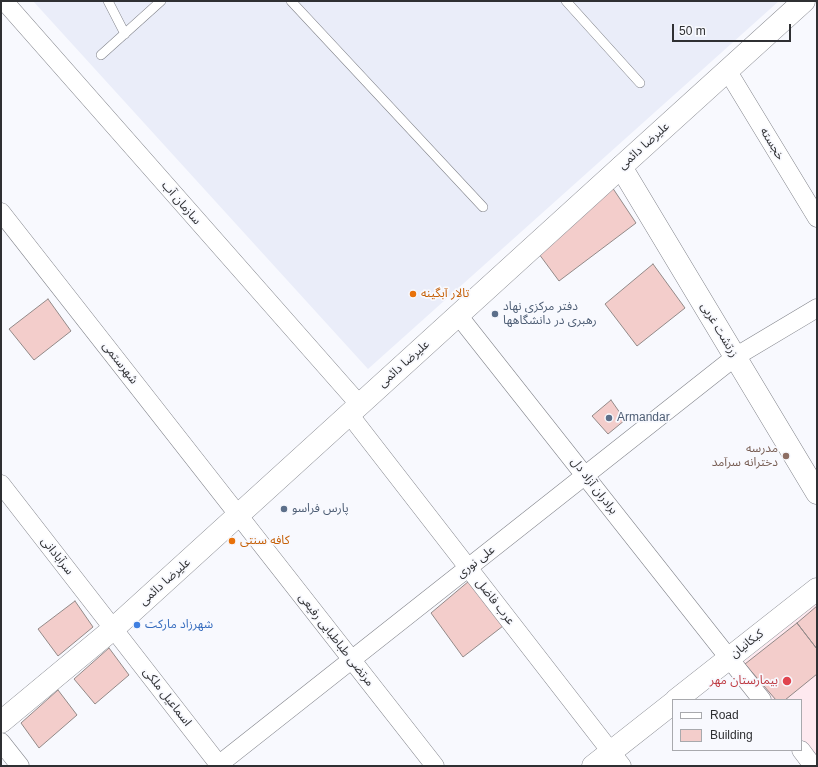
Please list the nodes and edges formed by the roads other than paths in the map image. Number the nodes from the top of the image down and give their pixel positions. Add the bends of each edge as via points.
1 (4, 1) edge
2 (108, 1) edge
3 (161, 1) edge
4 (290, 1) edge
5 (566, 1) edge
6 (804, 1) edge
7 (125, 34) junction
8 (101, 55) dead end
9 (727, 70) junction
10 (640, 83) dead end
11 (621, 167) junction
12 (483, 207) dead end
13 (1, 212) edge
14 (817, 218) edge
15 (817, 308) edge
16 (458, 315) junction
17 (736, 357) junction
18 (354, 409) junction
19 (585, 476) junction
20 (1, 484) edge
21 (817, 493) edge
22 (238, 515) junction
23 (468, 568) junction
24 (817, 589) edge
25 (113, 628) junction
26 (729, 658) junction
27 (352, 660) junction
28 (677, 699) edge
29 (761, 699) edge
30 (672, 704) edge
31 (1, 722) edge
32 (1, 742) edge
33 (802, 751) edge
34 (616, 759) edge
35 (219, 765) edge
36 (20, 766) edge
37 (434, 766) edge
38 (593, 766) edge
39 (813, 766) edge

1 - 18 street, سازمان آب
2 - 7 lane
3 - 7 lane
4 - 12 lane
5 - 10 lane
6 - 9 street, علیرضا دائمی
7 - 8 lane
9 - 11 street, علیرضا دائمی
9 - 14 street, خجسته
11 - 16 street, علیرضا دائمی
11 - 17 street, زرتشت غربی
13 - 22 street, شهرستمی
15 - 17 street, علی نوری
16 - 18 street, علیرضا دائمی
16 - 19 street, برادران آزاد دل
17 - 19 street, علی نوری
17 - 21 street, زرتشت غربی
18 - 22 street, علیرضا دائمی
18 - 23 street, عرب فاضل
19 - 23 street, علی نوری
19 - 26 street, برادران آزاد دل
20 - 25 street, سرآبادانی
22 - 25 street, علیرضا دائمی
22 - 27 street, مرتضی طباطبایی رفیعی
23 - 27 street, علی نوری
23 - 34 street, عرب فاضل
24 - 26 street, کبکانیان
25 - 31 street, علیرضا دائمی
25 - 35 street, اسماعیل ملکی
26 - 28 street, کبکانیان
26 - 29 street, برادران آزاد دل
27 - 35 street, علی نوری
27 - 37 street, مرتضی طباطبایی رفیعی
30 - 34 street
32 - 36 street
33 - 39 street
34 - 38 street

